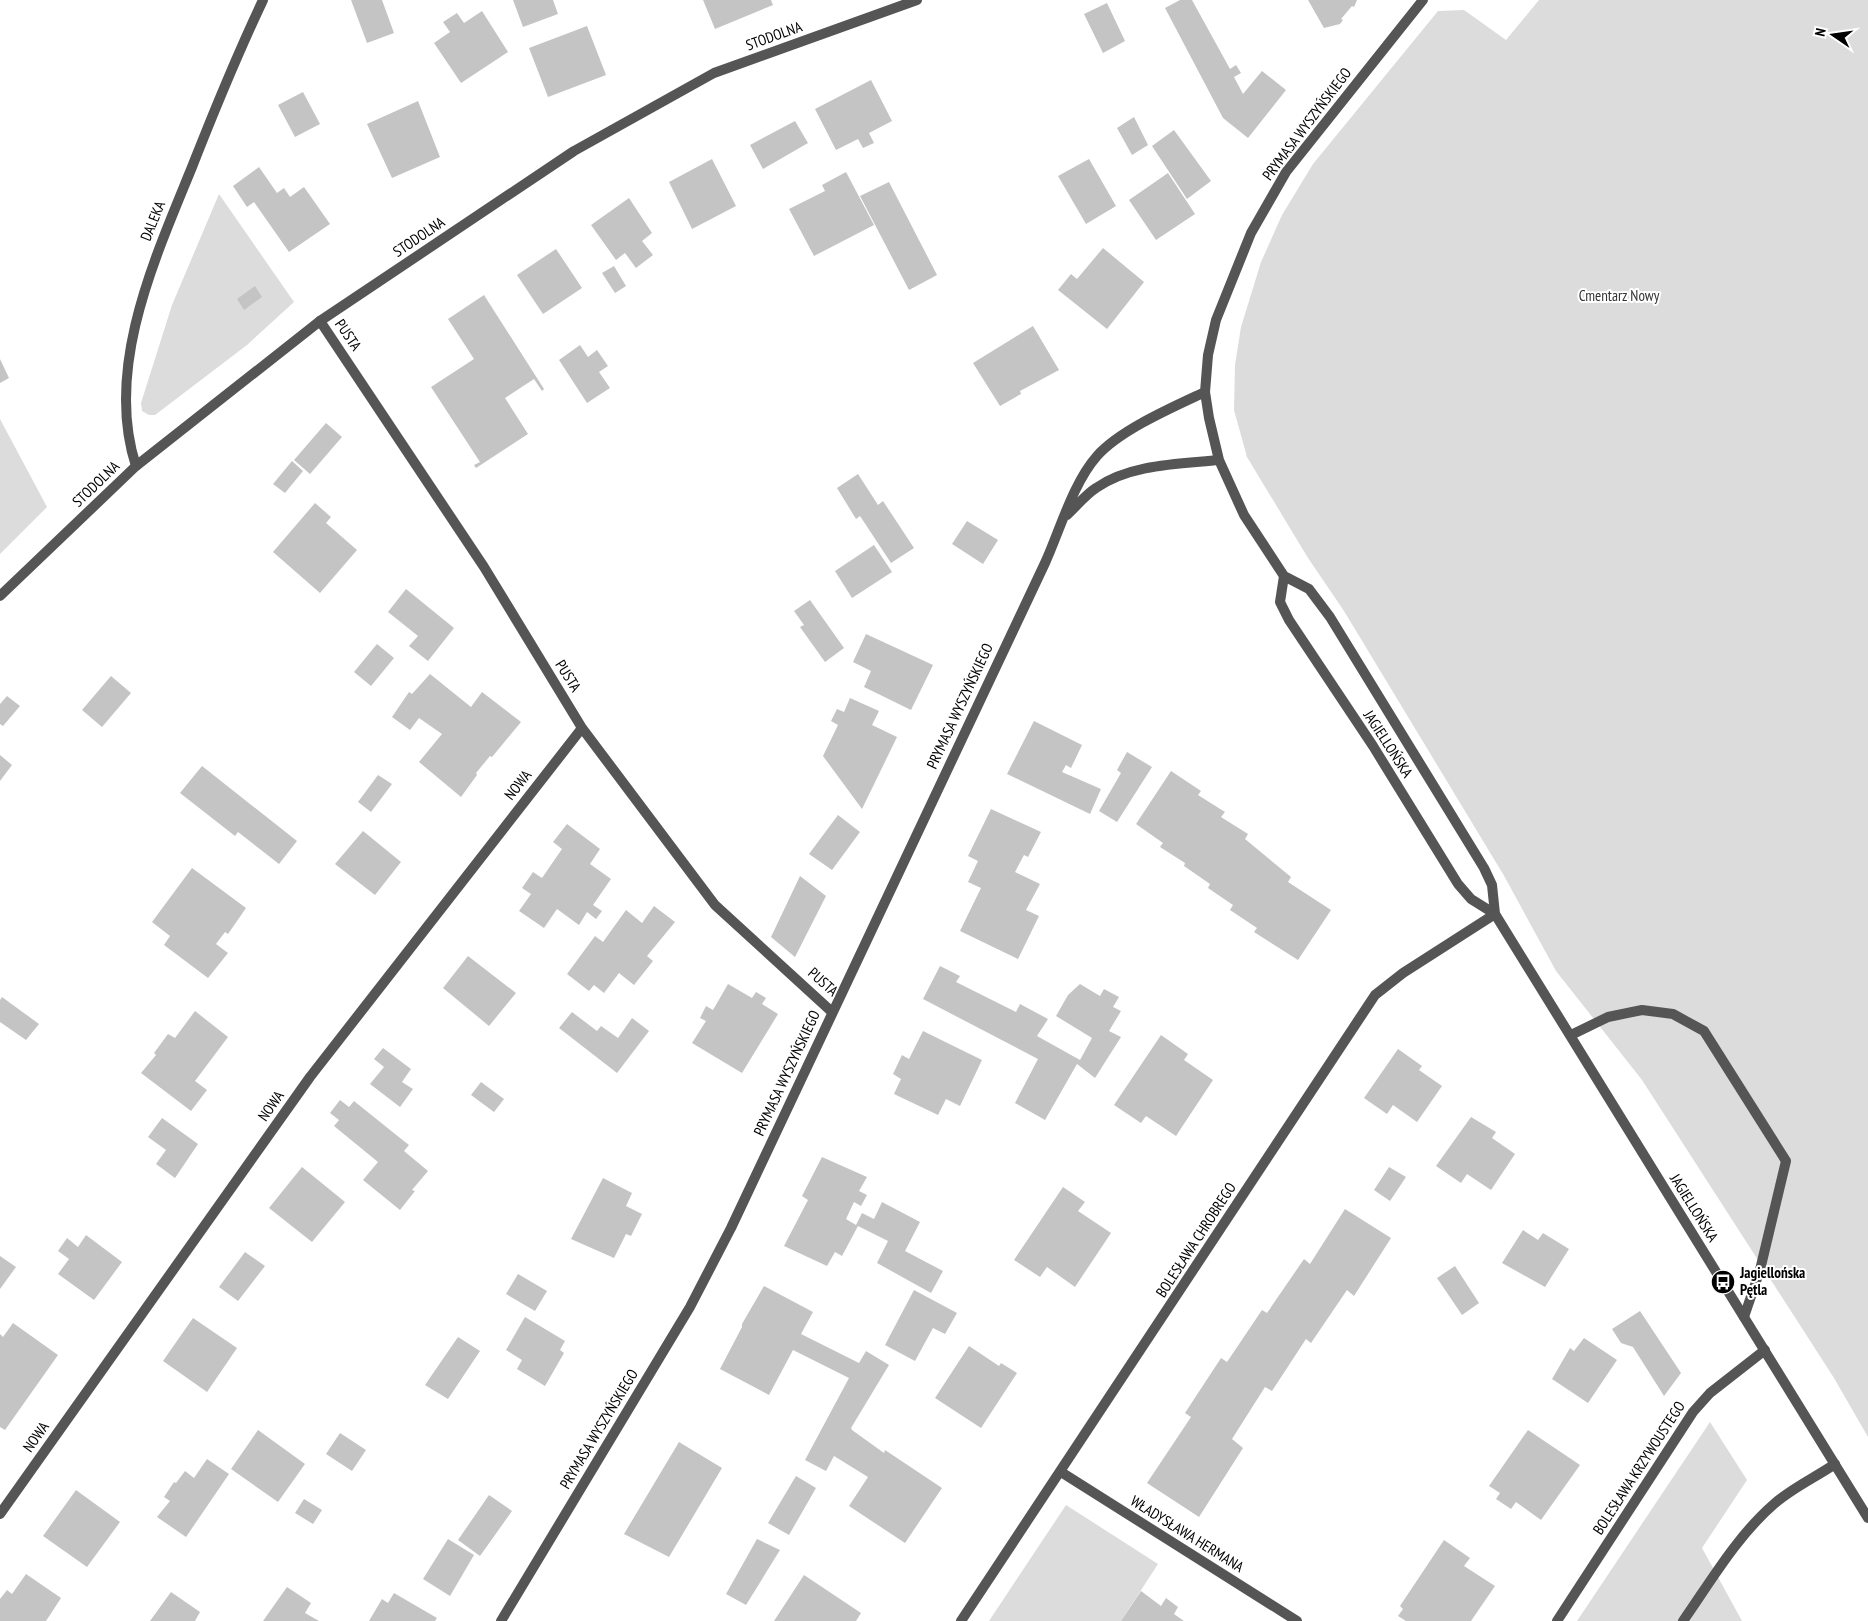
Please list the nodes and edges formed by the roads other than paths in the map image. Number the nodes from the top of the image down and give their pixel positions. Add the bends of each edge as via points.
1 (263, 0) edge
2 (917, 0) edge
3 (1422, 0) edge
4 (320, 321) junction
5 (1205, 392) junction
6 (1219, 460) junction
7 (136, 466) junction
8 (1065, 518) junction
9 (1284, 576) junction
10 (0, 596) edge
11 (582, 728) junction
12 (1495, 914) junction
13 (832, 1012) junction
14 (1571, 1036) junction
15 (1744, 1317) junction
16 (1765, 1350) junction
17 (1835, 1464) junction
18 (1061, 1472) junction
19 (0, 1514) edge
20 (1868, 1518) edge
21 (501, 1621) edge
22 (961, 1621) edge
23 (1297, 1621) edge
24 (1557, 1621) edge
25 (1683, 1621) edge

1 - 7 street, DALEKA via 151,267 140,305 127,380 128,444
2 - 4 street, STODOLNA via 714,73 574,151
3 - 5 street, PRYMASA WYSZYŃSKIEGO via 1286,172 1251,233 1216,320 1208,355
4 - 7 street, STODOLNA
4 - 11 street, PUSTA via 484,568
5 - 6 street, PRYMASA WYSZYŃSKIEGO
5 - 8 street, PRYMASA WYSZYŃSKIEGO via 1156,416 1097,456 1077,487
6 - 8 street, PRYMASA WYSZYŃSKIEGO via 1118,475 1095,489
6 - 9 street, JAGIELLOŃSKA via 1244,515
7 - 10 street, STODOLNA
8 - 13 street, PRYMASA WYSZYŃSKIEGO
9 - 12 street, JAGIELLOŃSKA via 1308,589 1335,625 1484,868 1492,885
9 - 12 street, JAGIELLOŃSKA via 1280,602 1289,620 1373,746 1458,884 1471,899
11 - 13 street, PUSTA via 715,905
11 - 19 street, NOWA via 310,1077
12 - 14 street, JAGIELLOŃSKA
12 - 18 street, BOLESŁAWA CHROBREGO via 1375,995
13 - 21 street, PRYMASA WYSZYŃSKIEGO via 731,1228 690,1307
14 - 15 street, JAGIELLOŃSKA
14 - 15 street via 1608,1017 1642,1010 1673,1014 1704,1031 1786,1161 1760,1270
15 - 16 street, JAGIELLOŃSKA
16 - 17 street, JAGIELLOŃSKA
16 - 24 street, BOLESŁAWA KRZYWOUSTEGO via 1710,1393 1693,1412
17 - 20 street, JAGIELLOŃSKA
17 - 25 street via 1776,1502 1754,1523
18 - 22 street, BOLESŁAWA CHROBREGO
18 - 23 street, WŁADYSŁAWA HERMANA

